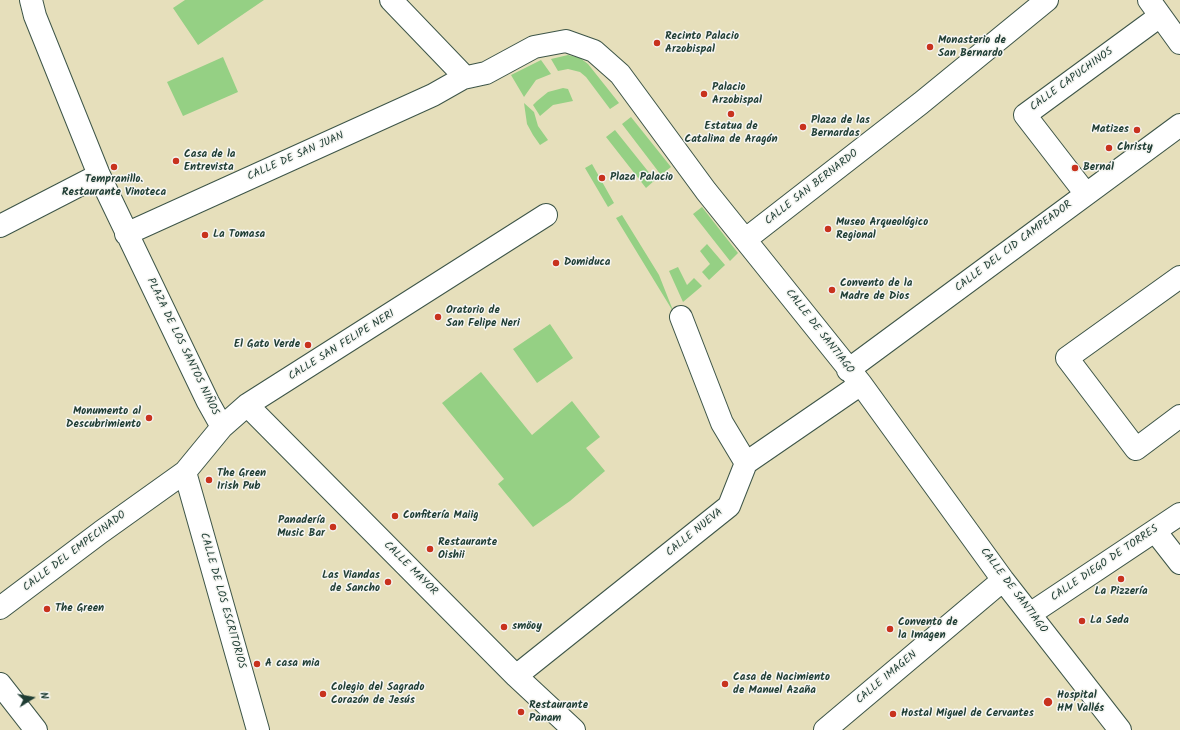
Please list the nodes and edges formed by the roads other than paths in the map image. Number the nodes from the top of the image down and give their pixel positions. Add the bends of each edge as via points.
1 (30, 0) edge
2 (391, 0) edge
3 (1047, 0) edge
4 (1155, 8) edge
5 (1180, 43) edge
6 (465, 77) junction
7 (1180, 125) edge
8 (99, 175) junction
9 (1086, 194) junction
10 (546, 215) dead end
11 (0, 226) edge
12 (126, 234) junction
13 (746, 240) junction
14 (1180, 277) edge
15 (681, 317) dead end
16 (855, 377) junction
17 (248, 405) junction
18 (1180, 416) edge
19 (222, 427) junction
20 (746, 463) junction
21 (185, 472) junction
22 (150, 497) joint
23 (1180, 514) edge
24 (1155, 531) junction
25 (1180, 563) edge
26 (1003, 580) junction
27 (0, 608) edge
28 (1030, 614) junction
29 (516, 676) junction
30 (0, 684) edge
31 (36, 730) edge
32 (258, 730) edge
33 (574, 730) edge
34 (825, 730) edge
35 (1120, 730) edge

1 - 8 street, PLAZA DE LOS SANTOS NIÑOS
2 - 6 street
3 - 13 street, CALLE SAN BERNARDO
4 - 5 street
4 - 9 street, CALLE CAPUCHINOS via 1025,115
6 - 12 street, CALLE DE SAN JUAN via 433,95
6 - 13 street, CALLE DE SANTIAGO via 486,73 534,46 566,41 594,51 620,74 706,191
7 - 9 street, CALLE DEL CID CAMPEADOR
8 - 11 street
8 - 12 street, PLAZA DE LOS SANTOS NIÑOS
9 - 16 street, CALLE DEL CID CAMPEADOR
10 - 17 street, CALLE SAN FELIPE NERI
12 - 19 street, PLAZA DE LOS SANTOS NIÑOS
13 - 16 street, CALLE DE SANTIAGO
14 - 18 street via 1067,358 1136,449
15 - 20 street via 722,423
16 - 20 street
16 - 26 street, CALLE DE SANTIAGO
17 - 19 street, CALLE SAN FELIPE NERI
17 - 29 street, CALLE MAYOR
19 - 21 street, PLAZA DE LOS SANTOS NIÑOS
20 - 29 street, CALLE NUEVA via 728,506
21 - 22 street, PLAZA DE LOS SANTOS NIÑOS
21 - 32 street, CALLE DE LOS ESCRITORIOS
22 - 27 street, CALLE DEL EMPECINADO
23 - 24 street, CALLE DIEGO DE TORRES
24 - 25 street
24 - 28 street, CALLE DIEGO DE TORRES
26 - 28 street, CALLE DE SANTIAGO
26 - 34 street, CALLE IMAGEN
28 - 35 street, CALLE DE SANTIAGO
29 - 33 street, CALLE MAYOR
30 - 31 street

